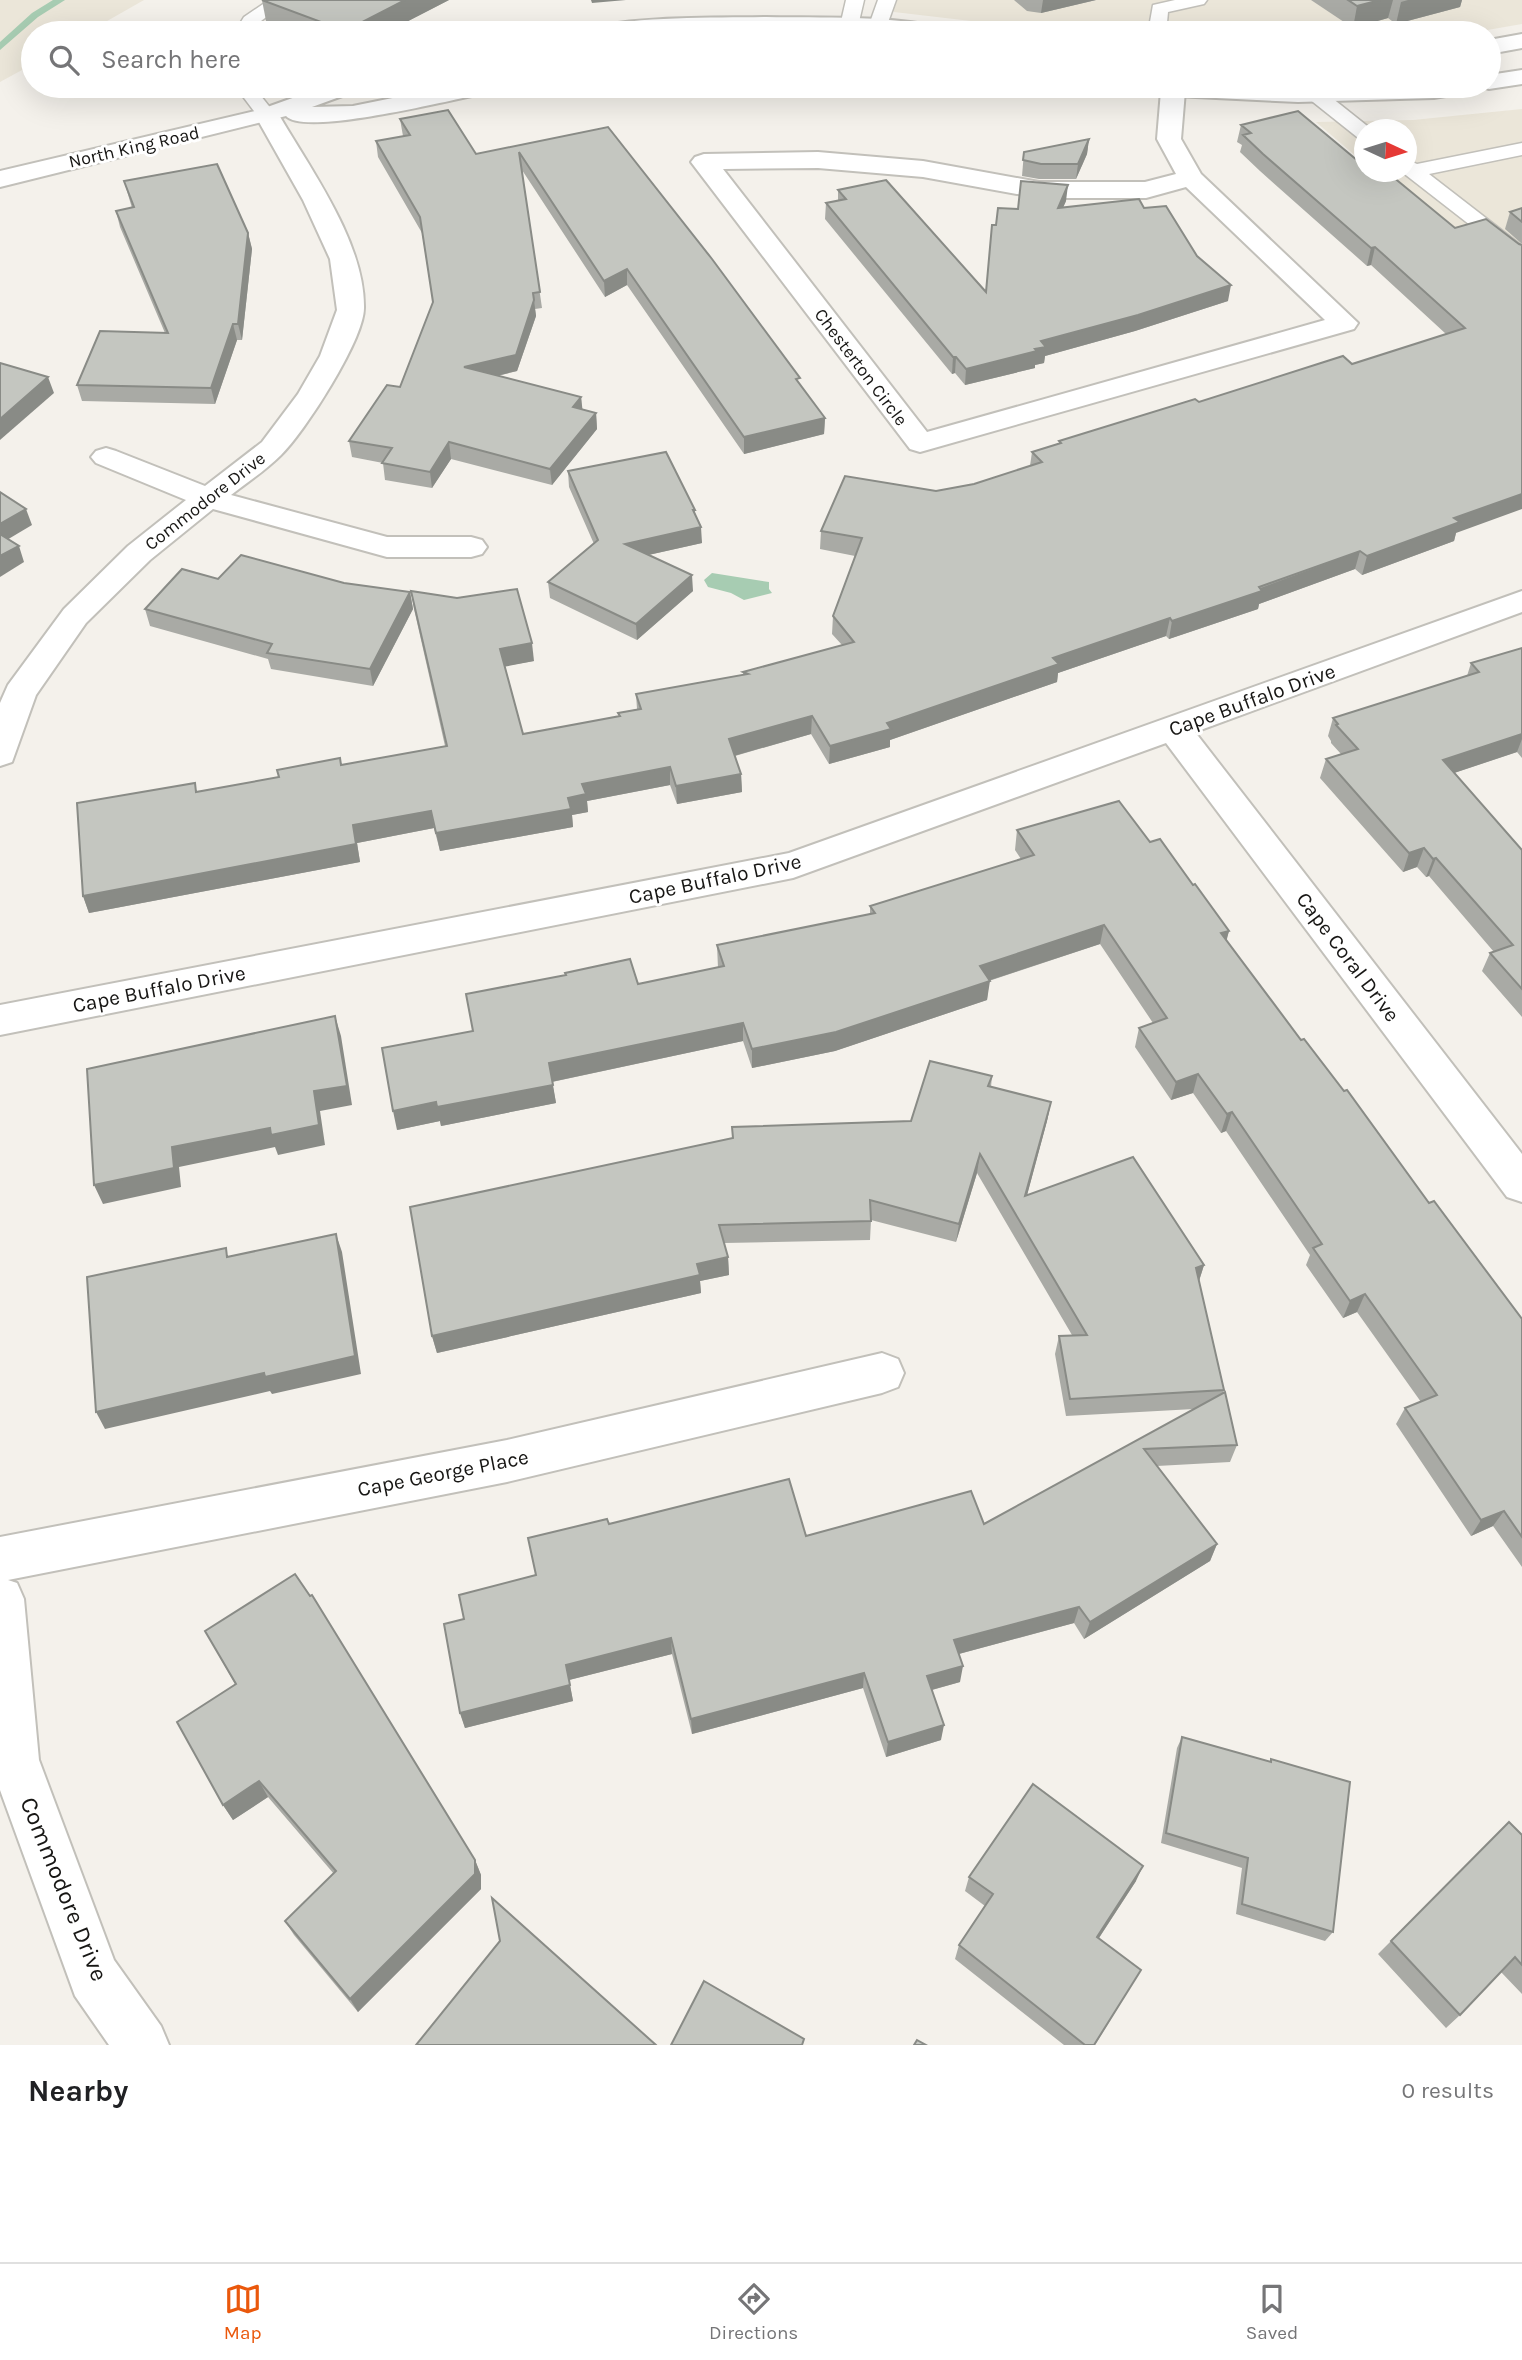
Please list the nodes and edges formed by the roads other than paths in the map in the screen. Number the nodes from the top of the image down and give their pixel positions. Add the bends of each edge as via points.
1 (280, 0) edge
2 (855, 0) edge
3 (887, 0) edge
4 (1198, 0) edge
5 (250, 21) edge
6 (850, 21) edge
7 (880, 21) edge
8 (1158, 21) edge
9 (1522, 41) edge
10 (1501, 45) edge
11 (1522, 77) edge
12 (1501, 80) edge
13 (254, 98) edge
14 (314, 98) edge
15 (427, 98) edge
16 (1172, 98) edge
17 (1320, 98) edge
18 (267, 115) junction
19 (1354, 125) edge
20 (1522, 149) edge
21 (1417, 167) edge
22 (1417, 174) edge
23 (1191, 178) junction
24 (0, 179) edge
25 (1522, 256) edge
26 (106, 457) dead end
27 (210, 499) junction
28 (471, 547) dead end
29 (1522, 601) edge
30 (1174, 729) junction
31 (0, 754) edge
32 (0, 1020) edge
33 (1522, 1185) edge
34 (882, 1373) dead end
35 (0, 1559) edge
36 (0, 1599) edge
37 (142, 2045) edge

1 - 5 lane
2 - 6 lane
3 - 7 lane
4 - 8 lane via 1159,9
9 - 10 street
11 - 12 street
13 - 18 lane
14 - 18 street, North King Road
15 - 18 street, North King Road via 353,113
16 - 23 street, Chesterton Circle via 1169,139
17 - 19 lane
18 - 24 street, North King Road
18 - 27 street, Commodore Drive via 316,200 343,259 351,310 334,356 312,396 272,448
20 - 21 lane
22 - 25 lane
23 - 23 street, Chesterton Circle via 1344,323 919,443 704,162 831,161 923,169 1039,190 1146,190
26 - 27 street
27 - 28 street via 387,547
27 - 31 street, Commodore Drive via 139,553 75,616 20,693
29 - 30 street, Cape Buffalo Drive
30 - 32 street, Cape Buffalo Drive via 793,865
30 - 33 street, Cape Coral Drive
34 - 35 street, Cape George Place via 507,1461
36 - 37 street, Commodore Drive via 14,1760 94,1977

